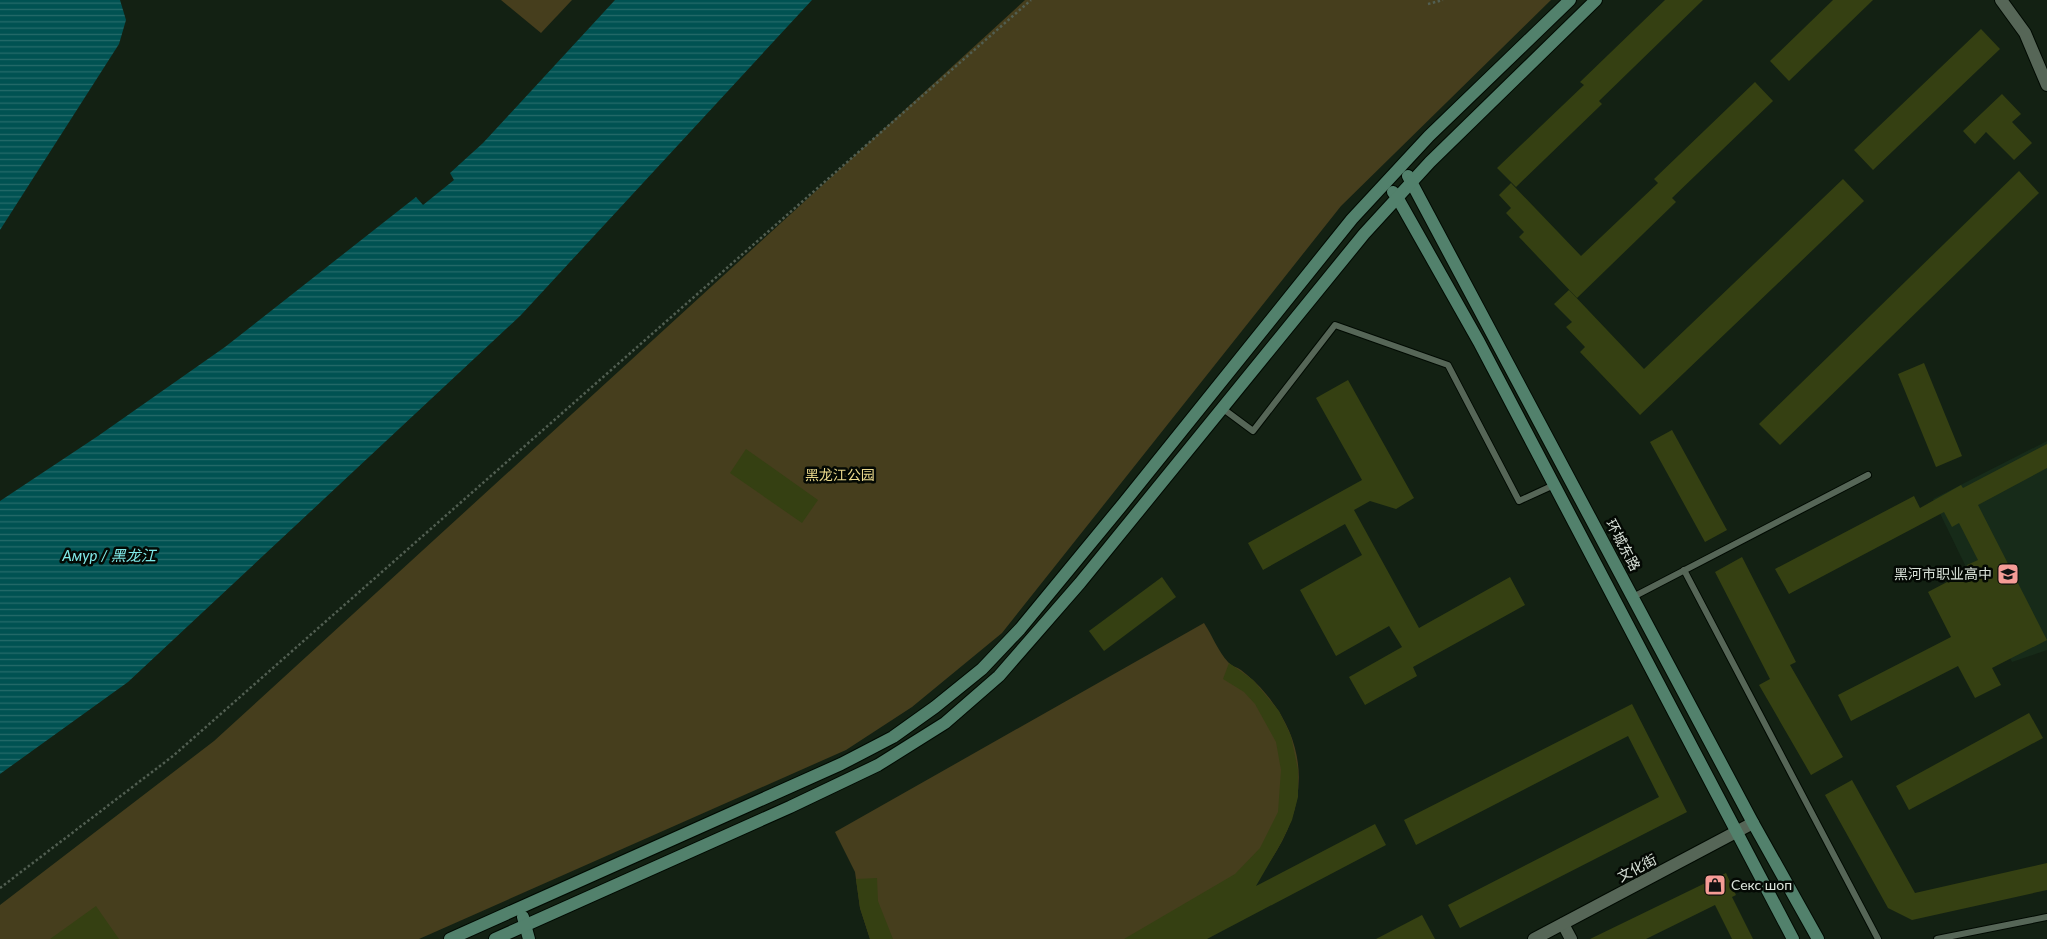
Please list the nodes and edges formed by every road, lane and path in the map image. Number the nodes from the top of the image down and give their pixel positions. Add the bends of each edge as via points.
1 (1031, 0) edge
2 (1443, 0) edge
3 (1570, 0) edge
4 (1596, 0) edge
5 (2001, 0) edge
6 (1428, 4) dead end
7 (2047, 83) edge
8 (1400, 166) junction
9 (1412, 181) junction
10 (1384, 184) junction
11 (1397, 197) junction
12 (1222, 408) junction
13 (1868, 475) dead end
14 (1554, 485) junction
15 (1684, 570) junction
16 (1633, 598) junction
17 (1753, 823) junction
18 (1738, 831) junction
19 (0, 888) edge
20 (520, 908) junction
21 (505, 915) junction
22 (2047, 917) edge
23 (1563, 924) junction
24 (526, 925) junction
25 (513, 935) edge
26 (450, 939) edge
27 (495, 939) edge
28 (529, 939) edge
29 (1534, 939) edge
30 (1571, 939) edge
31 (1794, 939) edge
32 (1818, 939) edge
33 (1878, 939) edge
34 (1937, 939) edge

1 - 19 path via 173,756
2 - 6 path
3 - 8 street
4 - 9 street
5 - 7 street via 2025,33
8 - 9 street, 环城东路
8 - 10 street
9 - 11 street
9 - 16 street, 环城东路
10 - 11 street
10 - 20 street via 1352,219 1020,629 982,669 893,737 841,764
11 - 12 street
11 - 14 street via 1479,342
12 - 14 lane via 1253,431 1335,325 1448,366 1518,502
12 - 24 street via 1038,634 999,676 945,723 844,782
13 - 15 lane
14 - 18 street
15 - 16 lane
15 - 33 lane
16 - 17 street, 环城东路
17 - 18 street, 文化街
17 - 32 street, 环城东路
18 - 23 street, 文化街
18 - 31 street
20 - 21 street
20 - 24 street
21 - 25 street
21 - 26 street
22 - 34 lane
23 - 29 street, 文化街
23 - 30 street
24 - 25 street
24 - 28 street
25 - 27 street

